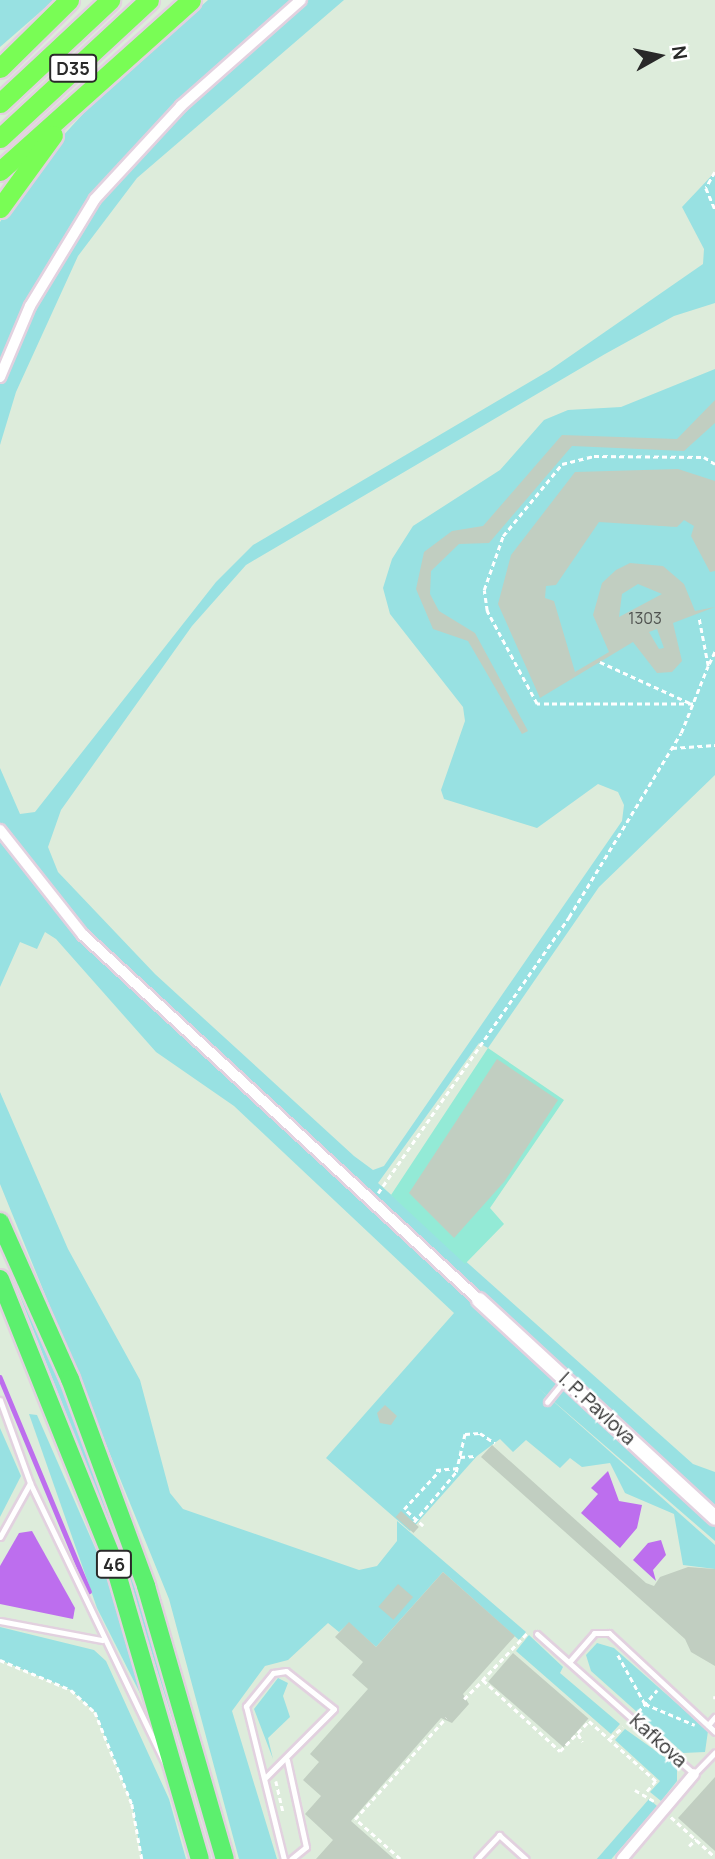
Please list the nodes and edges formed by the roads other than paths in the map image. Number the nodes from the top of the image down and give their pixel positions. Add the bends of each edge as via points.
1 (67, 0) edge
2 (110, 0) edge
3 (149, 0) edge
4 (191, 0) edge
5 (301, 0) edge
6 (146, 39) junction
7 (0, 53) edge
8 (0, 68) edge
9 (0, 103) edge
10 (0, 138) edge
11 (0, 171) edge
12 (0, 208) edge
13 (0, 377) edge
14 (0, 830) edge
15 (0, 1222) edge
16 (0, 1279) edge
17 (479, 1300) joint
18 (565, 1380) junction
19 (0, 1400) edge
20 (547, 1402) dead end
21 (30, 1483) junction
22 (715, 1518) edge
23 (0, 1538) edge
24 (0, 1621) edge
25 (537, 1634) dead end
26 (102, 1640) junction
27 (570, 1661) junction
28 (715, 1717) edge
29 (705, 1725) junction
30 (715, 1732) edge
31 (715, 1752) edge
32 (287, 1760) junction
33 (694, 1774) junction
34 (265, 1777) junction
35 (187, 1806) junction
36 (200, 1859) edge
37 (225, 1859) edge
38 (284, 1859) edge
39 (291, 1859) edge
40 (477, 1859) edge
41 (526, 1859) edge
42 (622, 1859) edge

1 - 7 highway
1 - 8 highway
2 - 9 highway, D35
3 - 10 highway, D35
4 - 6 highway
5 - 13 street via 181,106 95,199 30,306
6 - 11 highway
6 - 12 highway via 66,120
14 - 17 street via 83,935
15 - 37 main road, 46 via 70,1379 146,1586
16 - 35 main road, 46 via 113,1560
17 - 18 street, I. P. Pavlova
18 - 20 lane
18 - 22 street, I. P. Pavlova
19 - 21 lane
21 - 23 lane
21 - 26 lane
24 - 26 lane
25 - 27 lane, Kafkova
26 - 35 lane
27 - 29 lane via 594,1633 609,1633
27 - 33 lane, Kafkova
28 - 29 lane
29 - 30 lane
31 - 33 lane
32 - 34 lane
32 - 34 lane via 334,1709 294,1674 279,1671 246,1706
32 - 39 lane via 306,1847
33 - 42 street, Kafkova
34 - 38 lane
35 - 36 main road, 46
40 - 41 lane via 499,1835

